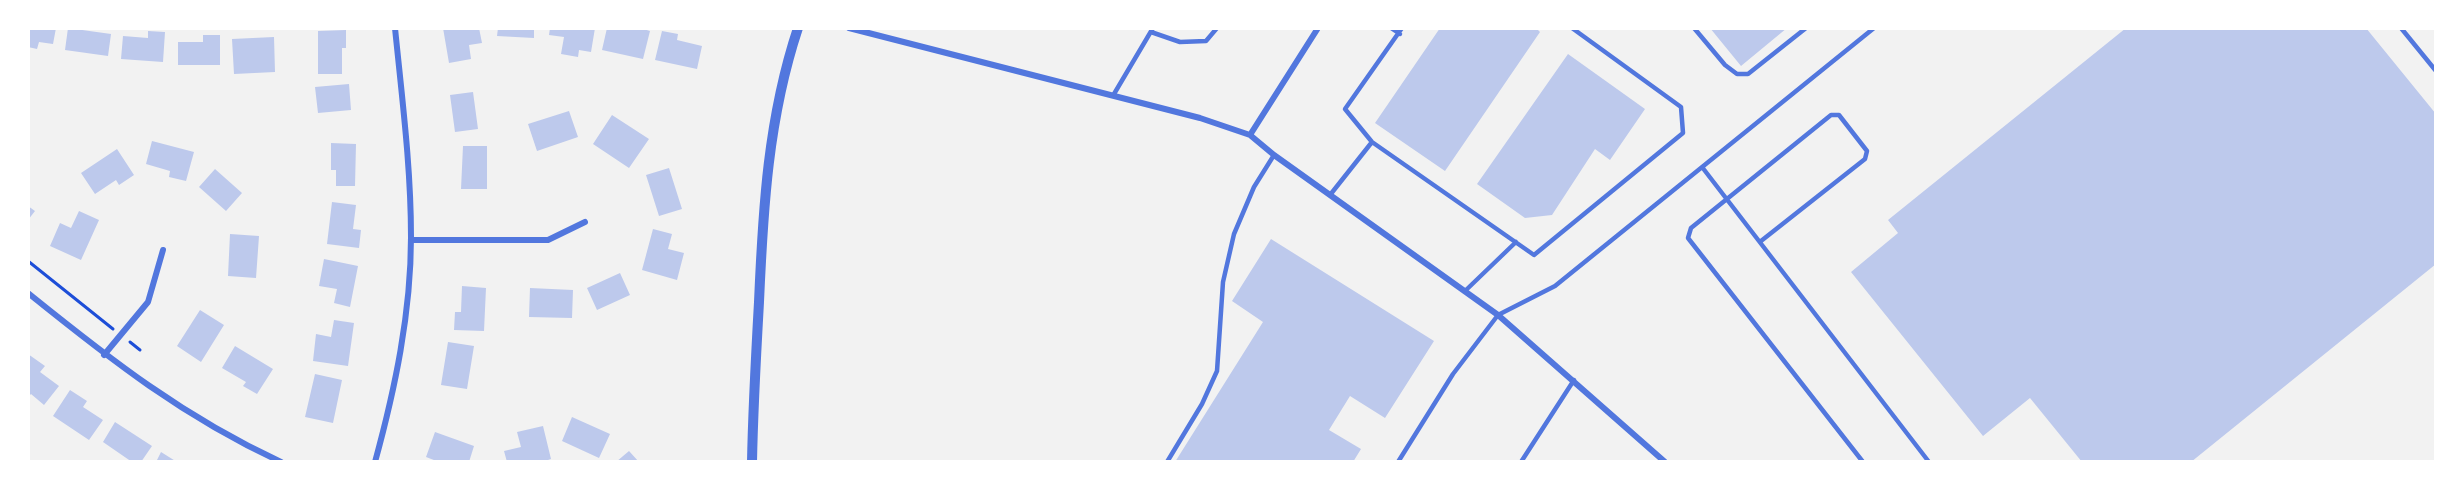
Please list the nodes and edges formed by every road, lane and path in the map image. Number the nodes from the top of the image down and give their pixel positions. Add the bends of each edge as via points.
1 (394, 28) edge
2 (798, 28) edge
3 (849, 28) edge
4 (1217, 28) edge
5 (1318, 28) edge
6 (1391, 28) edge
7 (1572, 28) edge
8 (1694, 28) edge
9 (1806, 28) edge
10 (1874, 28) edge
11 (2401, 28) edge
12 (1152, 30) edge
13 (1401, 31) edge
14 (2436, 71) edge
15 (1113, 94) junction
16 (1250, 135) junction
17 (1372, 142) junction
18 (1274, 155) junction
19 (1702, 167) junction
20 (1330, 195) junction
21 (1728, 199) junction
22 (585, 222) dead end
23 (411, 240) junction
24 (1761, 241) junction
25 (1516, 242) junction
26 (163, 250) dead end
27 (28, 261) edge
28 (1465, 291) junction
29 (28, 293) edge
30 (1498, 315) junction
31 (120, 335) junction
32 (140, 350) dead end
33 (104, 355) junction
34 (1574, 380) junction
35 (281, 462) edge
36 (375, 462) edge
37 (752, 462) edge
38 (1167, 462) edge
39 (1398, 462) edge
40 (1521, 462) edge
41 (1665, 462) edge
42 (1863, 462) edge
43 (1929, 462) edge

1 - 23 street via 409,162
2 - 37 street via 775,118 764,198
3 - 15 street
4 - 12 lane via 1206,41 1197,42 1180,42
5 - 16 street
6 - 13 lane
7 - 25 lane via 1681,107 1683,133 1534,255
8 - 9 lane via 1737,75 1748,74
10 - 19 lane
11 - 14 lane
12 - 15 lane
13 - 17 lane via 1345,109
15 - 16 street
16 - 18 street
17 - 20 lane
17 - 25 lane
18 - 20 street
18 - 38 lane via 1254,186 1234,234 1223,282 1217,371
19 - 21 lane
19 - 30 lane via 1555,286
20 - 28 street
21 - 24 lane
21 - 24 lane via 1832,115 1839,115 1867,151 1865,159
21 - 42 lane via 1691,228 1688,238
22 - 23 street via 548,240
23 - 36 street via 393,398
24 - 43 lane
25 - 28 lane
26 - 31 street via 148,302
27 - 31 path
28 - 30 street
29 - 33 street
30 - 34 street
30 - 39 lane via 1453,374
31 - 32 path
31 - 33 street
33 - 35 street via 192,415
34 - 40 lane
34 - 41 street

